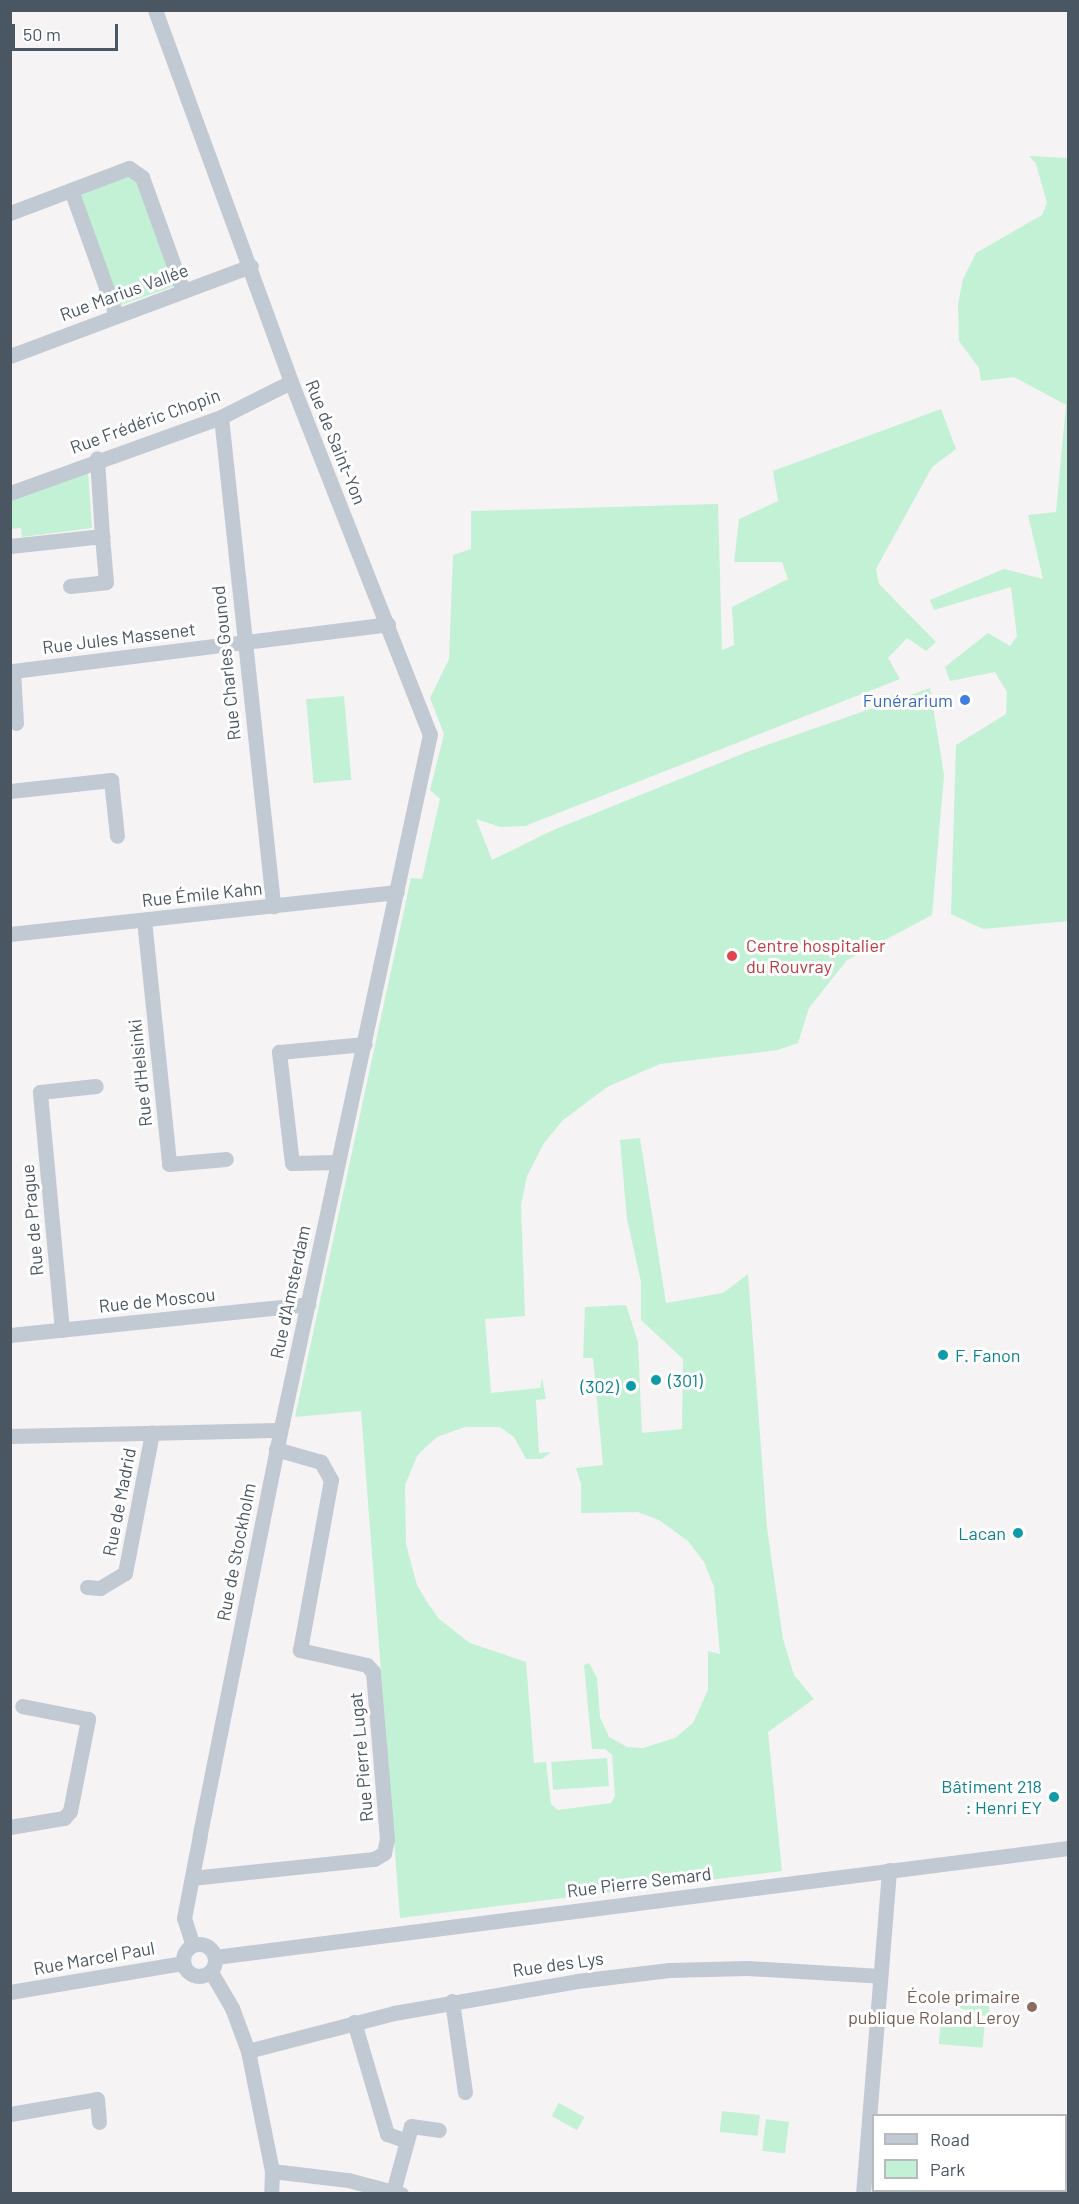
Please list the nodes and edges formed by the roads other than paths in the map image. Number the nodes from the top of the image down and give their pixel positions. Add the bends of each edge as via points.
1 (155, 10) edge
2 (71, 190) junction
3 (10, 213) edge
4 (251, 266) junction
5 (183, 291) junction
6 (116, 315) junction
7 (10, 356) edge
8 (291, 382) junction
9 (221, 417) junction
10 (98, 458) junction
11 (10, 493) edge
12 (102, 536) junction
13 (10, 546) edge
14 (70, 586) dead end
15 (388, 624) junction
16 (243, 643) junction
17 (16, 723) dead end
18 (10, 791) edge
19 (117, 836) dead end
20 (397, 892) junction
21 (273, 906) junction
22 (144, 920) junction
23 (10, 934) edge
24 (365, 1044) junction
25 (96, 1086) dead end
26 (226, 1159) dead end
27 (338, 1162) junction
28 (308, 1304) junction
29 (62, 1330) junction
30 (10, 1335) edge
31 (280, 1430) junction
32 (152, 1433) junction
33 (10, 1436) edge
34 (276, 1449) junction
35 (87, 1587) dead end
36 (22, 1706) dead end
37 (10, 1827) edge
38 (1068, 1848) edge
39 (889, 1870) junction
40 (192, 1878) junction
41 (194, 1945) junction
42 (184, 1963) junction
43 (213, 1964) junction
44 (880, 1976) junction
45 (10, 1992) edge
46 (452, 2001) junction
47 (354, 2022) junction
48 (248, 2052) junction
49 (465, 2092) dead end
50 (10, 2114) edge
51 (99, 2122) dead end
52 (439, 2130) dead end
53 (407, 2141) junction
54 (272, 2171) junction
55 (397, 2192) edge
56 (271, 2193) edge
57 (863, 2193) edge

1 - 4 street, Rue de Saint-Yon
2 - 3 street
2 - 5 street via 129,168 142,177
2 - 6 street
4 - 5 street, Rue Marius Vallée
4 - 8 street, Rue de Saint-Yon
5 - 6 street, Rue Marius Vallée
6 - 7 street, Rue Marius Vallée
8 - 9 street, Rue Frédéric Chopin
8 - 15 street, Rue de Saint-Yon
9 - 10 street, Rue Frédéric Chopin
9 - 16 street, Rue Charles Gounod
10 - 11 street, Rue Frédéric Chopin
10 - 12 street
12 - 13 street
12 - 14 street via 106,582
15 - 16 street, Rue Jules Massenet
15 - 20 street, Rue de Saint-Yon via 430,734
16 - 17 street, Rue Jules Massenet via 13,671
16 - 21 street, Rue Charles Gounod
18 - 19 street via 111,780
20 - 21 street, Rue Émile Kahn
20 - 24 street, Rue d'Amsterdam
21 - 22 street, Rue Émile Kahn
22 - 23 street, Rue Émile Kahn
22 - 26 street, Rue d'Helsinki via 169,1164
24 - 27 street, Rue d'Amsterdam
24 - 27 street via 279,1052 292,1163
25 - 29 street, Rue de Prague via 40,1092
27 - 28 street, Rue d'Amsterdam
28 - 29 street, Rue de Moscou
28 - 31 street, Rue d'Amsterdam
29 - 30 street, Rue de Moscou
31 - 32 street
31 - 34 street, Rue de Stockholm
32 - 33 street
32 - 35 street, Rue de Madrid via 125,1573 100,1588
34 - 40 street, Rue de Stockholm
34 - 40 street, Rue Pierre Lugat via 321,1462 331,1480 300,1650 367,1665 373,1672 387,1839 384,1853 374,1859
36 - 37 street via 88,1719 70,1811 64,1818
38 - 39 street, Rue Pierre Semard
39 - 43 street, Rue Pierre Semard
39 - 44 street
40 - 41 street, Rue de Stockholm via 184,1918
41 - 42 street via 185,1954
41 - 43 street via 206,1946
42 - 43 street via 196,1976
42 - 45 street, Rue Marcel Paul
43 - 48 street
44 - 46 street, Rue des Lys via 747,1968 669,1970
44 - 57 street
46 - 47 street, Rue des Lys
46 - 49 street
47 - 48 street, Rue des Lys
47 - 53 street via 387,2134
48 - 54 street
50 - 51 street via 97,2099
52 - 53 street via 411,2126
53 - 55 street
54 - 55 street via 348,2180
54 - 56 street

